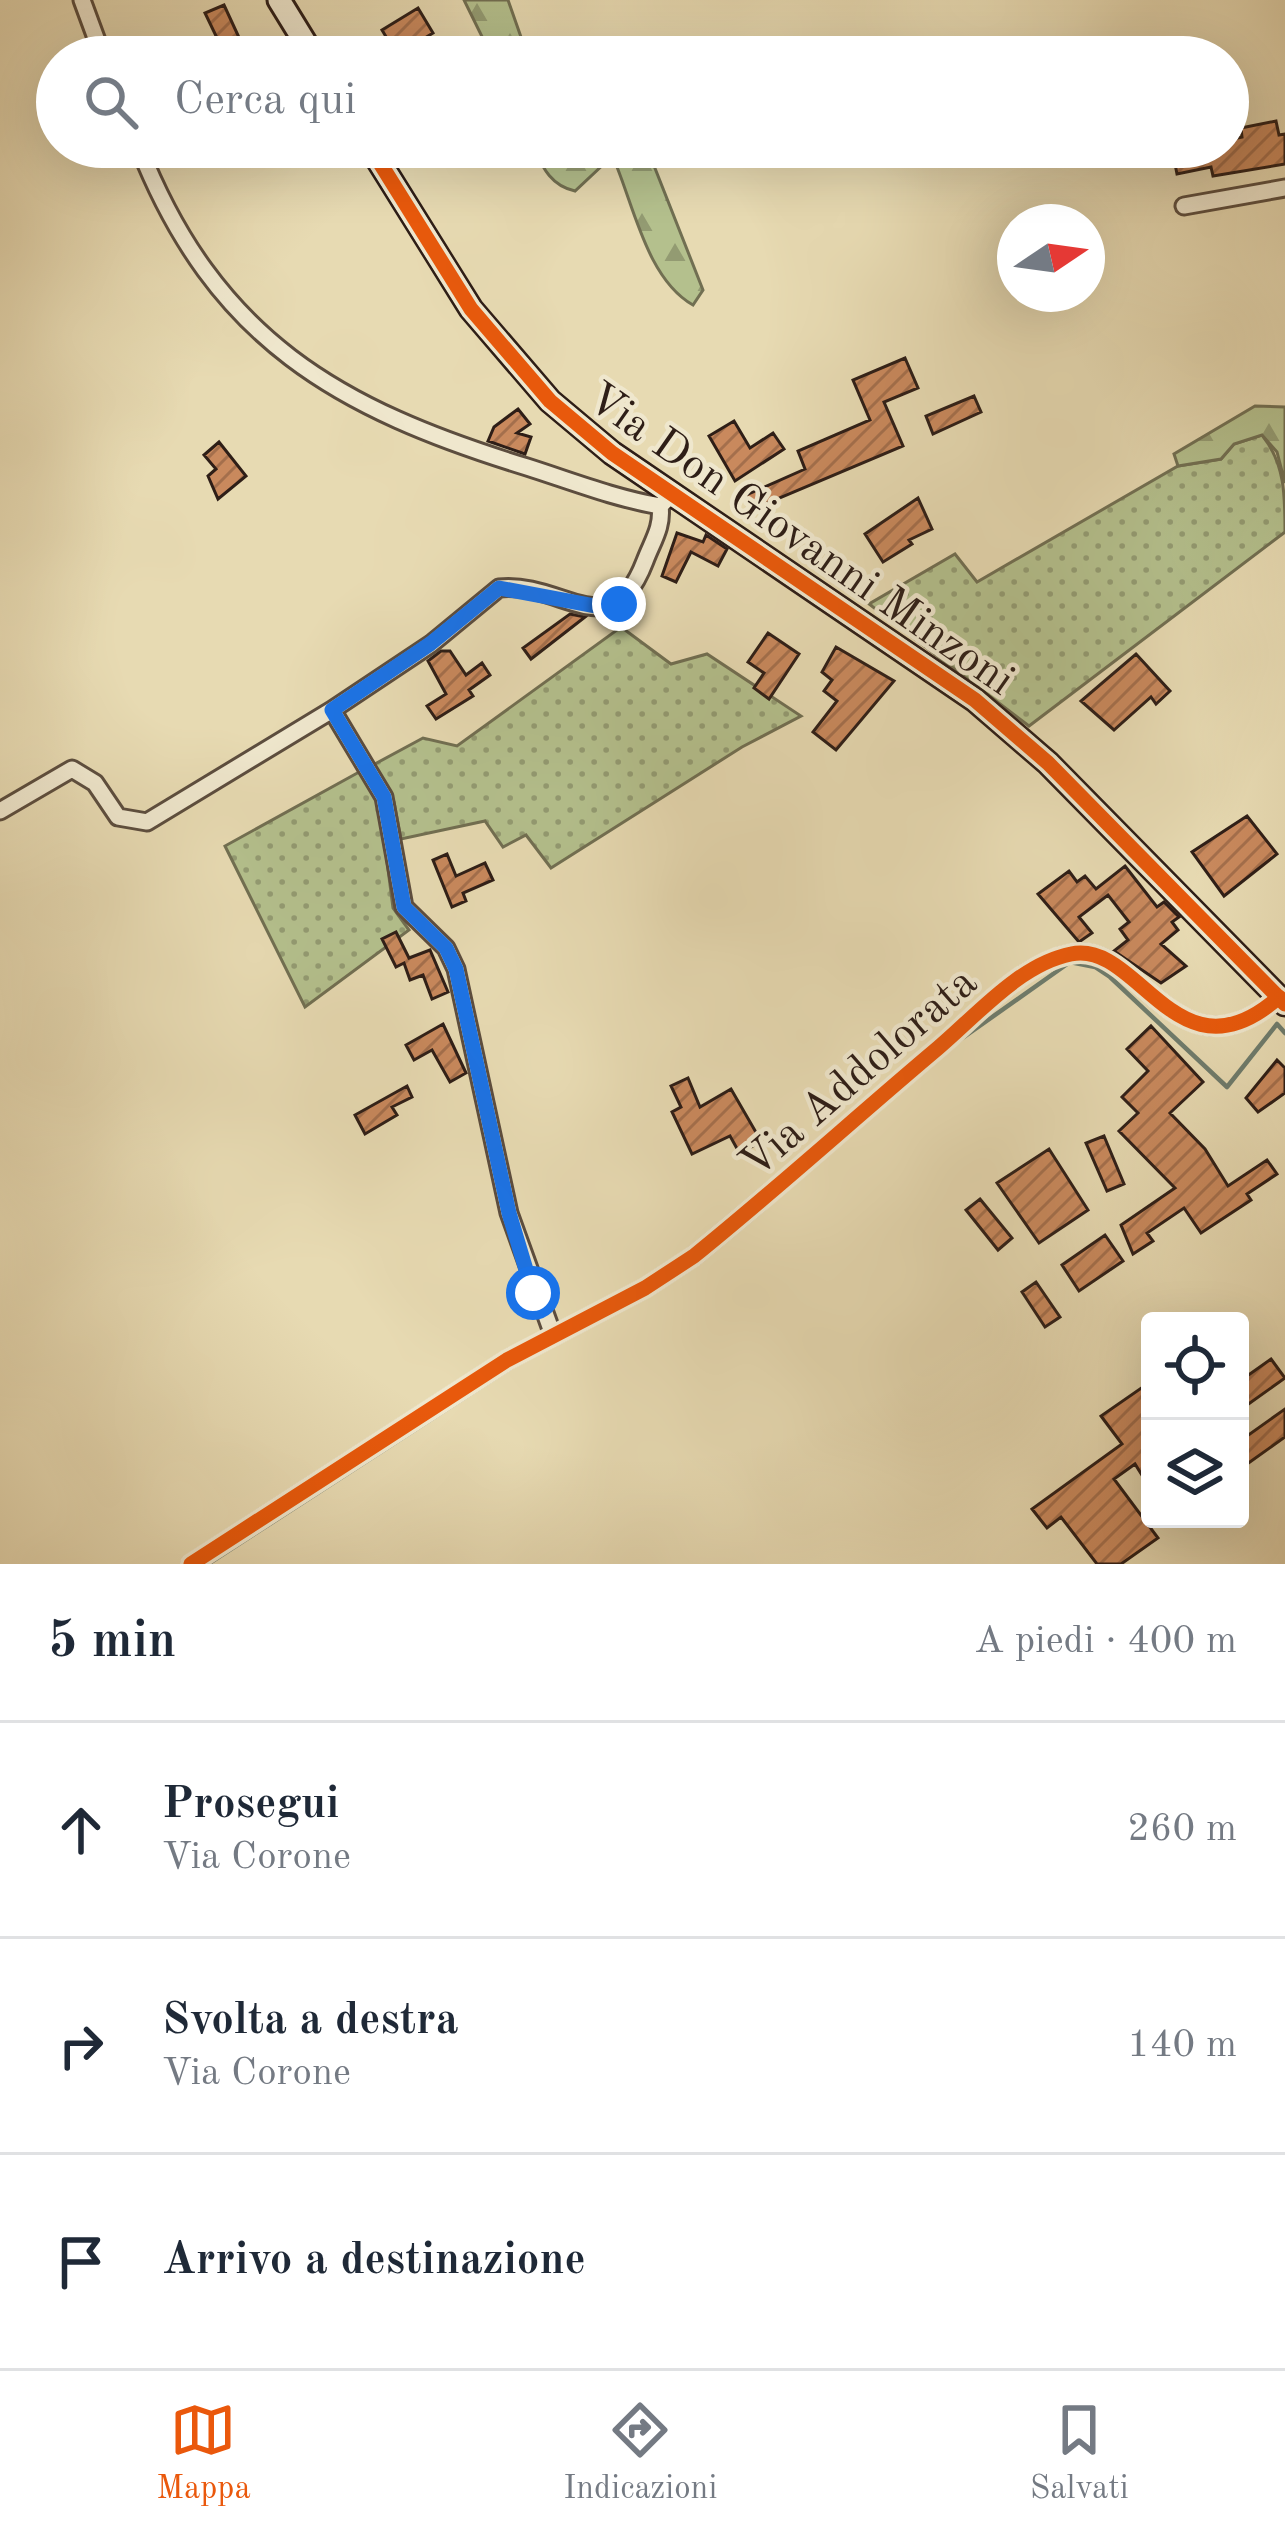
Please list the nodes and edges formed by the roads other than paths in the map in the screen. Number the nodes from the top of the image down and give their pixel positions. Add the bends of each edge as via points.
1 (82, 0) edge
2 (279, 0) edge
3 (96, 36) edge
4 (301, 36) edge
5 (148, 168) edge
6 (383, 168) edge
7 (1285, 188) edge
8 (1184, 206) dead end
9 (666, 500) junction
10 (332, 710) junction
11 (0, 811) edge
12 (1282, 1000) edge
13 (553, 1335) junction
14 (191, 1564) edge

1 - 3 street
2 - 4 street
5 - 9 street via 165,208 225,294 295,364 341,395 417,432
6 - 9 street, Via Don Giovanni Minzoni via 471,309 519,369
7 - 8 street
9 - 10 street via 632,592 619,604 499,588
9 - 12 street, Via Don Giovanni Minzoni via 975,700
10 - 11 street via 160,818 118,818 95,783 72,770
10 - 13 street via 384,797 404,907 456,969 509,1213
12 - 13 street, Via Addolorata via 1246,1019 1208,1025 1155,1003 1102,958 1074,952 1051,962 988,1005 694,1256
13 - 14 street, Via Addolorata

